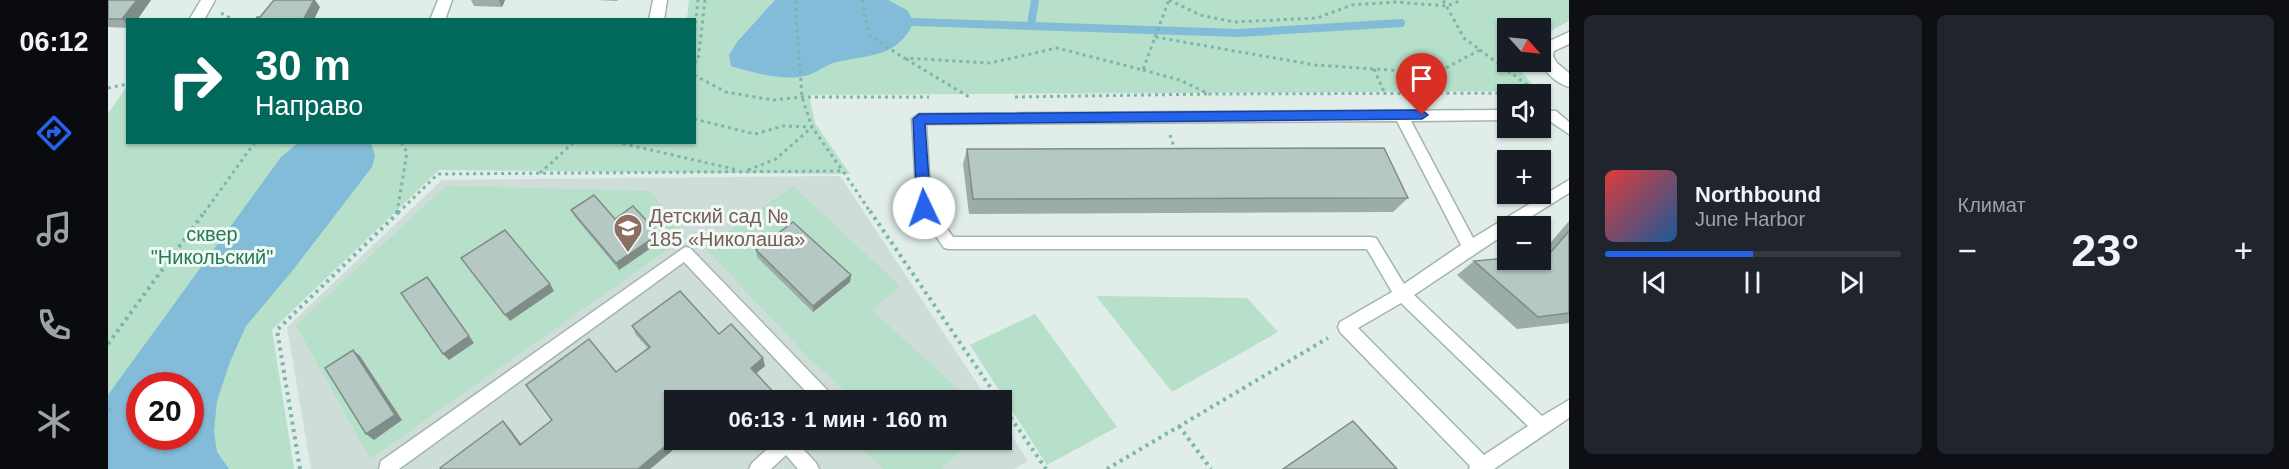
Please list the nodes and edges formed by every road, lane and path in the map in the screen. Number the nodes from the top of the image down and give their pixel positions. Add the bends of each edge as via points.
1 (208, 0) edge
2 (445, 0) edge
3 (660, 0) edge
4 (698, 0) edge
5 (705, 0) edge
6 (795, 0) edge
7 (862, 0) edge
8 (1169, 0) edge
9 (1443, 0) edge
10 (1462, 0) edge
11 (1447, 6) junction
12 (197, 18) edge
13 (438, 18) edge
14 (656, 18) edge
15 (696, 18) edge
16 (1155, 36) junction
17 (1569, 37) edge
18 (1480, 50) junction
19 (904, 58) junction
20 (696, 62) edge
21 (1373, 69) junction
22 (1143, 70) junction
23 (696, 76) edge
24 (1569, 81) edge
25 (126, 84) edge
26 (108, 87) edge
27 (1209, 94) junction
28 (1385, 94) junction
29 (802, 97) junction
30 (931, 97) dead end
31 (954, 97) dead end
32 (966, 97) junction
33 (978, 97) dead end
34 (1012, 97) dead end
35 (1401, 115) junction
36 (1497, 115) edge
37 (1551, 115) edge
38 (1164, 117) junction
39 (696, 120) edge
40 (812, 127) junction
41 (1569, 129) edge
42 (254, 144) edge
43 (402, 144) edge
44 (572, 144) edge
45 (625, 144) edge
46 (1176, 154) edge
47 (843, 171) junction
48 (745, 172) junction
49 (539, 173) junction
50 (1569, 186) edge
51 (397, 214) junction
52 (1470, 247) junction
53 (1402, 294) junction
54 (1346, 327) junction
55 (108, 344) edge
56 (815, 390) edge
57 (992, 390) edge
58 (1569, 408) edge
59 (1012, 420) edge
60 (1179, 426) junction
61 (1541, 427) junction
62 (778, 450) edge
63 (795, 450) edge
64 (1480, 468) edge
65 (300, 469) edge
66 (388, 469) edge
67 (758, 469) edge
68 (810, 469) edge
69 (1046, 469) edge
70 (1107, 469) edge
71 (1211, 469) edge

1 - 12 street
2 - 13 street
3 - 14 street
4 - 15 path
5 - 20 path
6 - 29 path
7 - 19 path via 869,35
8 - 11 path via 1200,15 1234,22 1317,18 1352,5 1396,2
8 - 16 path
9 - 11 path
10 - 11 path
11 - 18 path via 1464,38
16 - 21 path via 1315,65
16 - 22 path
17 - 24 street via 1548,48 1545,56 1551,68
18 - 21 path via 1438,72
18 - 28 path via 1538,93
19 - 22 path via 990,63 1057,48
19 - 32 path
21 - 28 path
22 - 27 path via 1180,80
23 - 29 path via 726,92 773,100
25 - 26 path
27 - 28 path
27 - 34 path
29 - 30 path
29 - 40 path
31 - 32 path
32 - 33 path
35 - 36 lane
35 - 38 lane
35 - 52 lane
37 - 41 lane
38 - 46 path
38 - 53 lane via 919,119 924,208 950,243 1371,243
39 - 40 path via 754,134 783,126
40 - 47 path
40 - 48 path via 776,159
42 - 55 path
43 - 51 path via 407,152
44 - 49 path
45 - 48 path
47 - 48 path
47 - 57 path
48 - 49 path
49 - 51 path via 438,174
50 - 52 lane
51 - 65 path via 277,330
52 - 53 lane
53 - 54 lane
53 - 61 lane
54 - 60 path
54 - 64 lane
56 - 66 lane via 685,253
58 - 61 lane
59 - 69 path
60 - 70 path
60 - 71 path
61 - 64 lane
62 - 67 lane
63 - 68 lane

